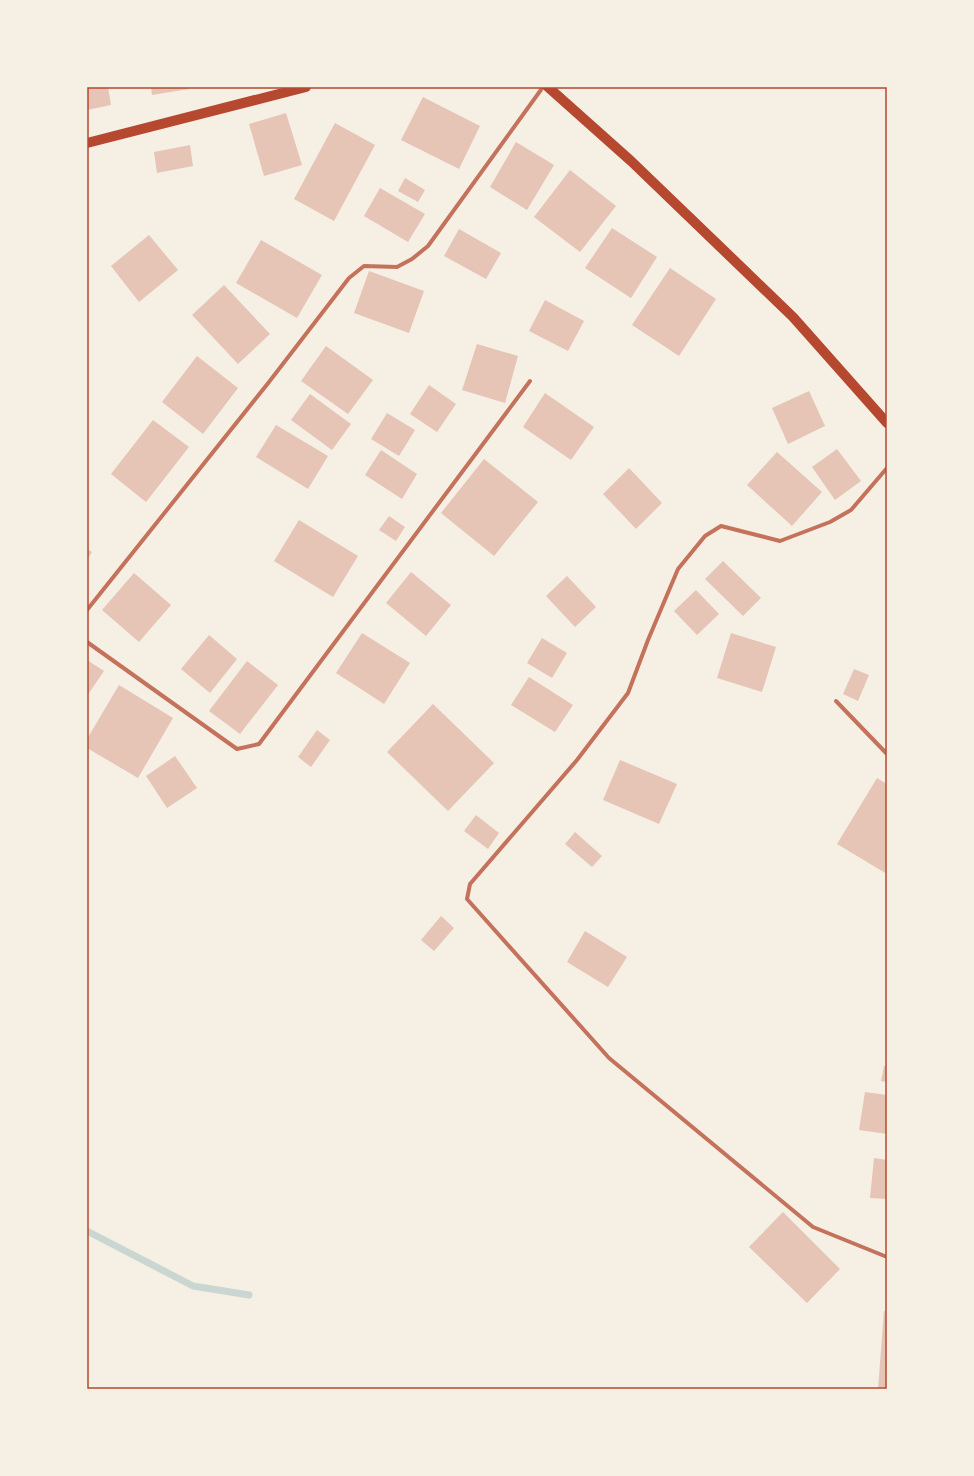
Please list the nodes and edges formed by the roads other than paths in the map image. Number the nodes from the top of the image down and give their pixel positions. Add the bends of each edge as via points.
1 (306, 87) edge
2 (543, 87) edge
3 (548, 87) edge
4 (87, 143) edge
5 (530, 381) dead end
6 (887, 424) edge
7 (887, 468) edge
8 (87, 610) edge
9 (87, 642) edge
10 (836, 701) dead end
11 (887, 754) edge
12 (887, 1257) edge

1 - 4 main road
2 - 8 street via 428,246 397,267 364,266 349,278
3 - 6 main road via 631,161 793,317
5 - 9 street via 258,744 237,749
7 - 12 street via 851,510 830,522 780,541 721,526 705,536 678,569 628,693 578,760 470,884 467,899 609,1058 813,1227
10 - 11 street

